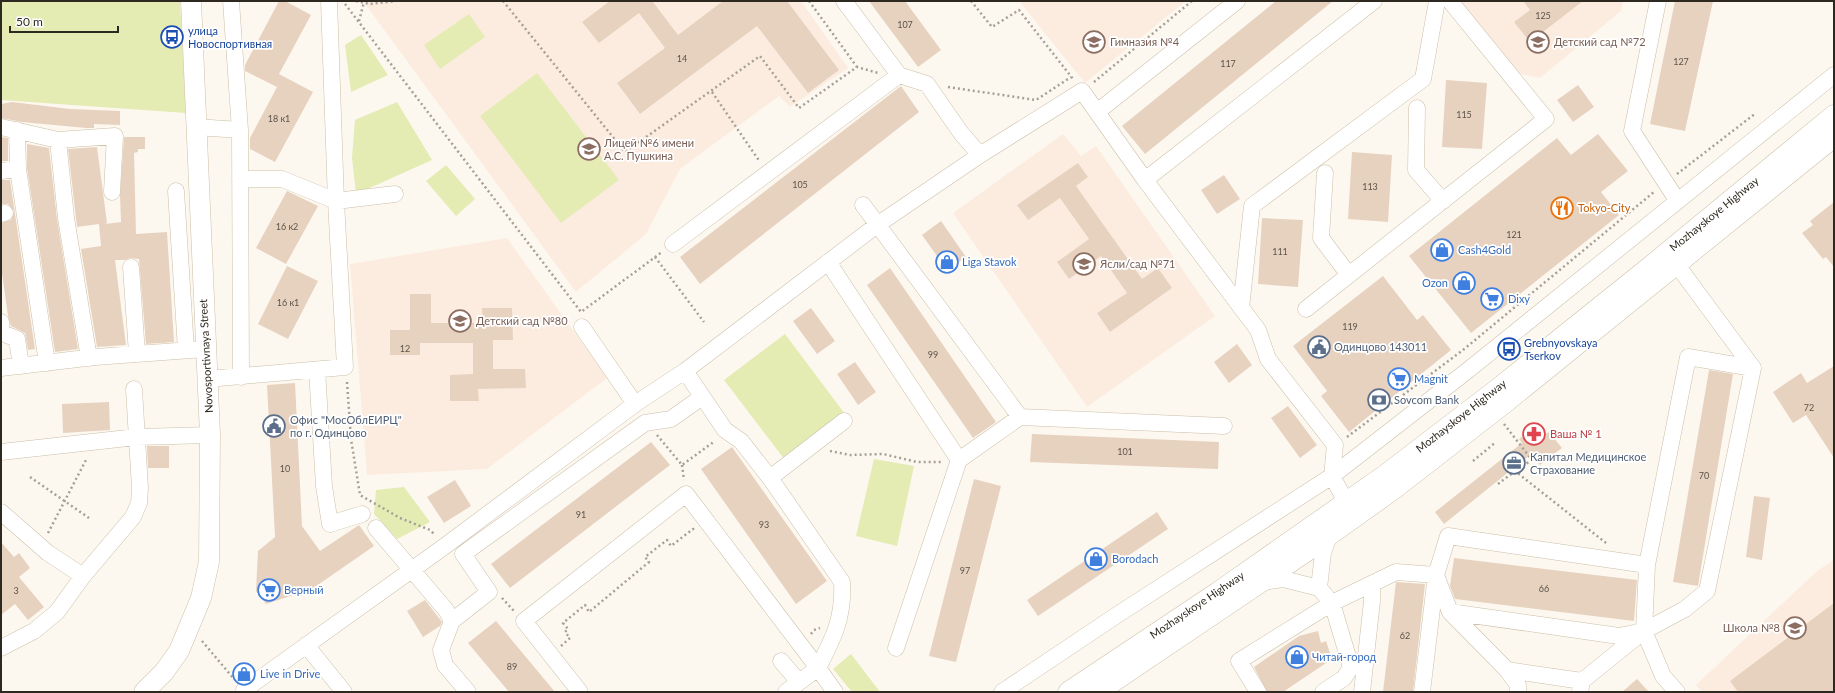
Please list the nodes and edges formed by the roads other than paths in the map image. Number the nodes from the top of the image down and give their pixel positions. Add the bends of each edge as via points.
1 (191, 1) edge
2 (231, 1) edge
3 (329, 1) edge
4 (844, 1) edge
5 (1237, 1) edge
6 (1374, 1) edge
7 (1437, 1) edge
8 (1450, 1) edge
9 (1658, 1) edge
10 (1834, 76) edge
11 (897, 77) junction
12 (1417, 108) dead end
13 (1097, 112) junction
14 (1834, 115) edge
15 (1, 127) edge
16 (196, 127) junction
17 (17, 130) junction
18 (240, 130) junction
19 (1834, 137) edge
20 (58, 140) junction
21 (980, 156) junction
22 (18, 168) junction
23 (1, 171) edge
24 (1325, 173) dead end
25 (240, 179) junction
26 (1145, 180) junction
27 (176, 191) dead end
28 (112, 192) dead end
29 (395, 194) dead end
30 (1677, 200) junction
31 (336, 201) junction
32 (1443, 201) junction
33 (863, 205) dead end
34 (877, 225) junction
35 (672, 244) road end
36 (828, 262) junction
37 (1677, 265) junction
38 (131, 268) dead end
39 (1350, 275) junction
40 (1242, 308) junction
41 (1306, 309) dead end
42 (1, 322) edge
43 (582, 327) dead end
44 (196, 350) junction
45 (137, 354) junction
46 (89, 358) junction
47 (47, 363) junction
48 (21, 366) junction
49 (1, 368) edge
50 (1753, 368) junction
51 (317, 370) junction
52 (685, 371) junction
53 (241, 377) junction
54 (207, 379) junction
55 (134, 389) dead end
56 (702, 397) junction
57 (636, 404) junction
58 (1020, 417) junction
59 (844, 421) dead end
60 (1224, 426) dead end
61 (210, 435) junction
62 (137, 437) junction
63 (1, 452) edge
64 (958, 461) junction
65 (1332, 476) junction
66 (770, 478) junction
67 (1346, 502) junction
68 (1, 512) edge
69 (362, 514) dead end
70 (376, 528) dead end
71 (1329, 536) junction
72 (1647, 565) junction
73 (412, 570) junction
74 (1436, 575) junction
75 (83, 576) junction
76 (1261, 582) junction
77 (1372, 584) junction
78 (1320, 588) junction
79 (1332, 603) junction
80 (1450, 612) junction
81 (452, 621) junction
82 (1644, 631) junction
83 (306, 645) junction
84 (1, 648) edge
85 (896, 648) dead end
86 (781, 661) dead end
87 (818, 668) junction
88 (1507, 670) junction
89 (799, 682) junction
90 (1581, 686) edge
91 (245, 691) edge
92 (144, 692) edge
93 (344, 692) edge
94 (468, 692) edge
95 (580, 692) edge
96 (786, 692) edge
97 (835, 692) edge
98 (1002, 692) edge
99 (1068, 692) edge
100 (1098, 692) edge
101 (1258, 692) edge
102 (1323, 692) edge
103 (1362, 692) edge
104 (1422, 692) edge
105 (1518, 692) edge
106 (1677, 692) edge

1 - 16 main road, Novosportivnaya Street
2 - 18 street
3 - 31 street
4 - 11 street
5 - 13 street
6 - 26 street
7 - 40 street via 1423,79 1252,206
8 - 32 street via 1546,119
9 - 30 street via 1632,131
10 - 30 street
11 - 21 street via 927,84
11 - 35 street
12 - 32 street via 1416,170
13 - 21 street via 1082,91
13 - 26 street
14 - 67 main road, Mozhayskoye Highway via 1525,367
15 - 17 street
16 - 18 street
16 - 44 main road, Novosportivnaya Street
17 - 20 street
17 - 22 street
18 - 25 street
19 - 37 main road, Mozhayskoye Highway
20 - 28 street via 115,136
20 - 46 street via 66,218
21 - 34 street
22 - 23 street
22 - 47 street
24 - 39 street via 1321,238
25 - 31 street via 282,179
25 - 53 street
26 - 40 street
27 - 44 street
29 - 31 street
30 - 65 street
31 - 51 street via 345,367
32 - 39 street
33 - 34 street
34 - 36 street
34 - 58 street
36 - 52 street
36 - 64 street
37 - 50 street
37 - 71 main road, Mozhayskoye Highway via 1506,402
38 - 45 street
39 - 41 street
40 - 65 street via 1258,330 1268,359 1335,445
42 - 48 street via 2,333 17,339
43 - 57 street
44 - 45 street
44 - 54 main road, Novosportivnaya Street
45 - 46 street
46 - 47 street
47 - 48 street
48 - 49 street
50 - 72 street via 1688,358
50 - 82 street via 1707,591 1686,609
51 - 53 street
51 - 69 street via 324,486 330,524
52 - 56 street
52 - 57 street
53 - 54 street
54 - 61 main road, Novosportivnaya Street
55 - 62 street
56 - 66 street via 725,430 741,441
56 - 81 street via 671,419 645,423 463,554 489,592
57 - 73 street
58 - 60 street
58 - 64 street
59 - 66 street
61 - 62 street
61 - 92 main road, Novosportivnaya Street via 209,562 201,598 179,651 164,672
62 - 63 street
62 - 75 street via 140,488 133,516
64 - 85 street
65 - 67 street
65 - 98 street
66 - 87 street via 842,582 840,620 835,636
67 - 99 main road, Mozhayskoye Highway via 1218,592
68 - 75 street via 40,547
70 - 73 street
71 - 76 main road, Mozhayskoye Highway
71 - 78 street via 1323,553
72 - 74 street via 1448,536
72 - 82 street
73 - 81 street via 446,610
73 - 83 street
74 - 77 street via 1396,572
74 - 80 street
74 - 104 street
75 - 84 street via 57,612 34,631
76 - 78 street via 1283,579
76 - 100 main road, Mozhayskoye Highway
77 - 79 street
77 - 103 street
78 - 79 street
79 - 101 street via 1239,661
79 - 102 street via 1351,667 1344,678
80 - 82 street via 1619,636
80 - 88 street
81 - 94 street via 441,650 445,665
82 - 90 street
82 - 106 street via 1663,676
83 - 91 street
83 - 93 street
86 - 89 street
87 - 89 street
87 - 95 street via 686,494 524,621
87 - 97 street
88 - 90 street
88 - 105 street via 1518,686
89 - 96 street

